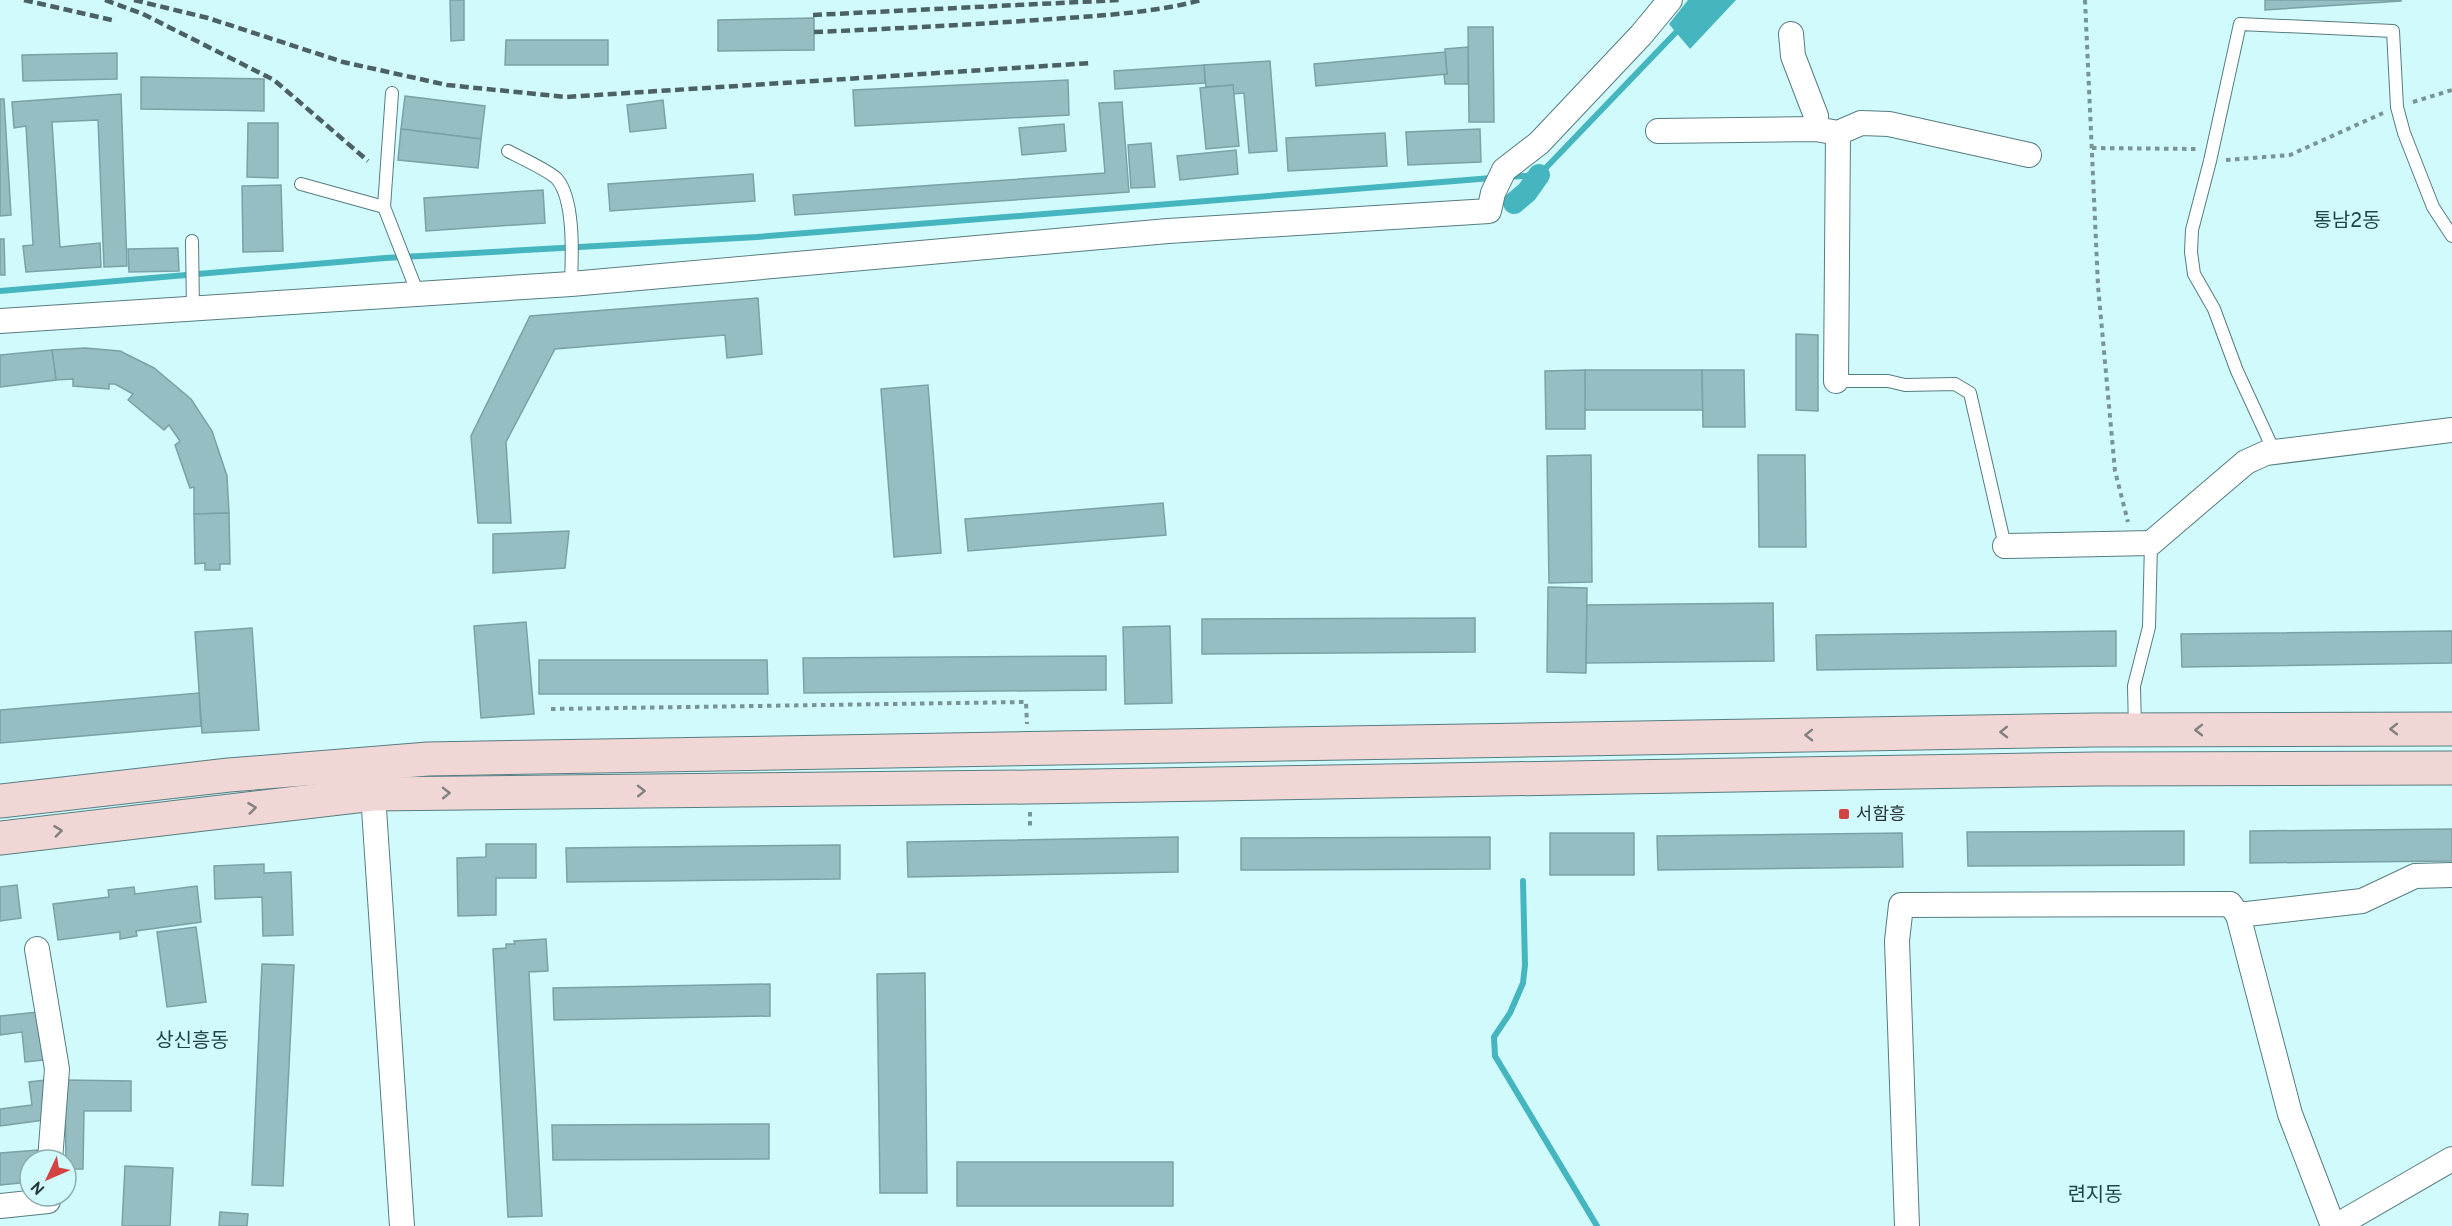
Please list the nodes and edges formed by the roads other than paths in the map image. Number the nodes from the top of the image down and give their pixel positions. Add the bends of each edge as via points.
1 (1670, 0) edge
2 (1791, 34) dead end
3 (392, 93) dead end
4 (1658, 131) dead end
5 (1827, 131) junction
6 (508, 151) dead end
7 (2029, 155) dead end
8 (301, 184) dead end
9 (384, 207) junction
10 (2452, 236) edge
11 (192, 241) dead end
12 (571, 273) junction
13 (416, 288) junction
14 (193, 303) junction
15 (0, 321) edge
16 (1836, 381) joint
17 (2452, 430) edge
18 (2274, 451) junction
19 (2142, 543) junction
20 (2006, 546) joint
21 (2452, 729) edge
22 (2135, 730) junction
23 (2095, 750) junction
24 (365, 763) junction
25 (2452, 768) edge
26 (373, 794) junction
27 (0, 801) edge
28 (0, 838) edge
29 (2452, 875) edge
30 (2238, 915) junction
31 (37, 949) dead end
32 (51, 1148) edge
33 (2452, 1159) edge
34 (18, 1204) edge
35 (0, 1206) edge
36 (402, 1226) edge
37 (1906, 1226) edge
38 (2335, 1226) edge

1 - 12 street via 1539,143 1504,170 1489,211
2 - 5 street via 1793,56 1816,116
3 - 9 lane
4 - 5 street
5 - 7 street via 1861,123 1889,124
5 - 16 street
6 - 12 lane via 556,178 565,196 571,234
8 - 9 lane
9 - 13 lane
10 - 18 lane via 2433,207 2404,133 2397,107 2393,31 2240,24 2192,230 2191,252 2194,274 2214,309
11 - 14 lane
12 - 13 street
13 - 14 street
14 - 15 street
16 - 20 lane via 1955,384 1970,393
17 - 18 street
18 - 19 street via 2246,462
19 - 20 street
19 - 22 lane via 2149,627 2134,686
21 -> 22 main road
22 - 23 main road
23 -> 24 main road via 1015,747
23 - 25 main road
26 -> 23 main road via 1041,786
24 - 26 street
24 - 27 main road
28 -> 26 main road
26 - 36 street
29 - 30 street via 2415,876 2362,901
30 - 37 street via 2230,904 1901,905 1897,941
30 - 38 street via 2290,1114
31 - 32 street via 57,1069
33 - 38 street
34 - 35 street

